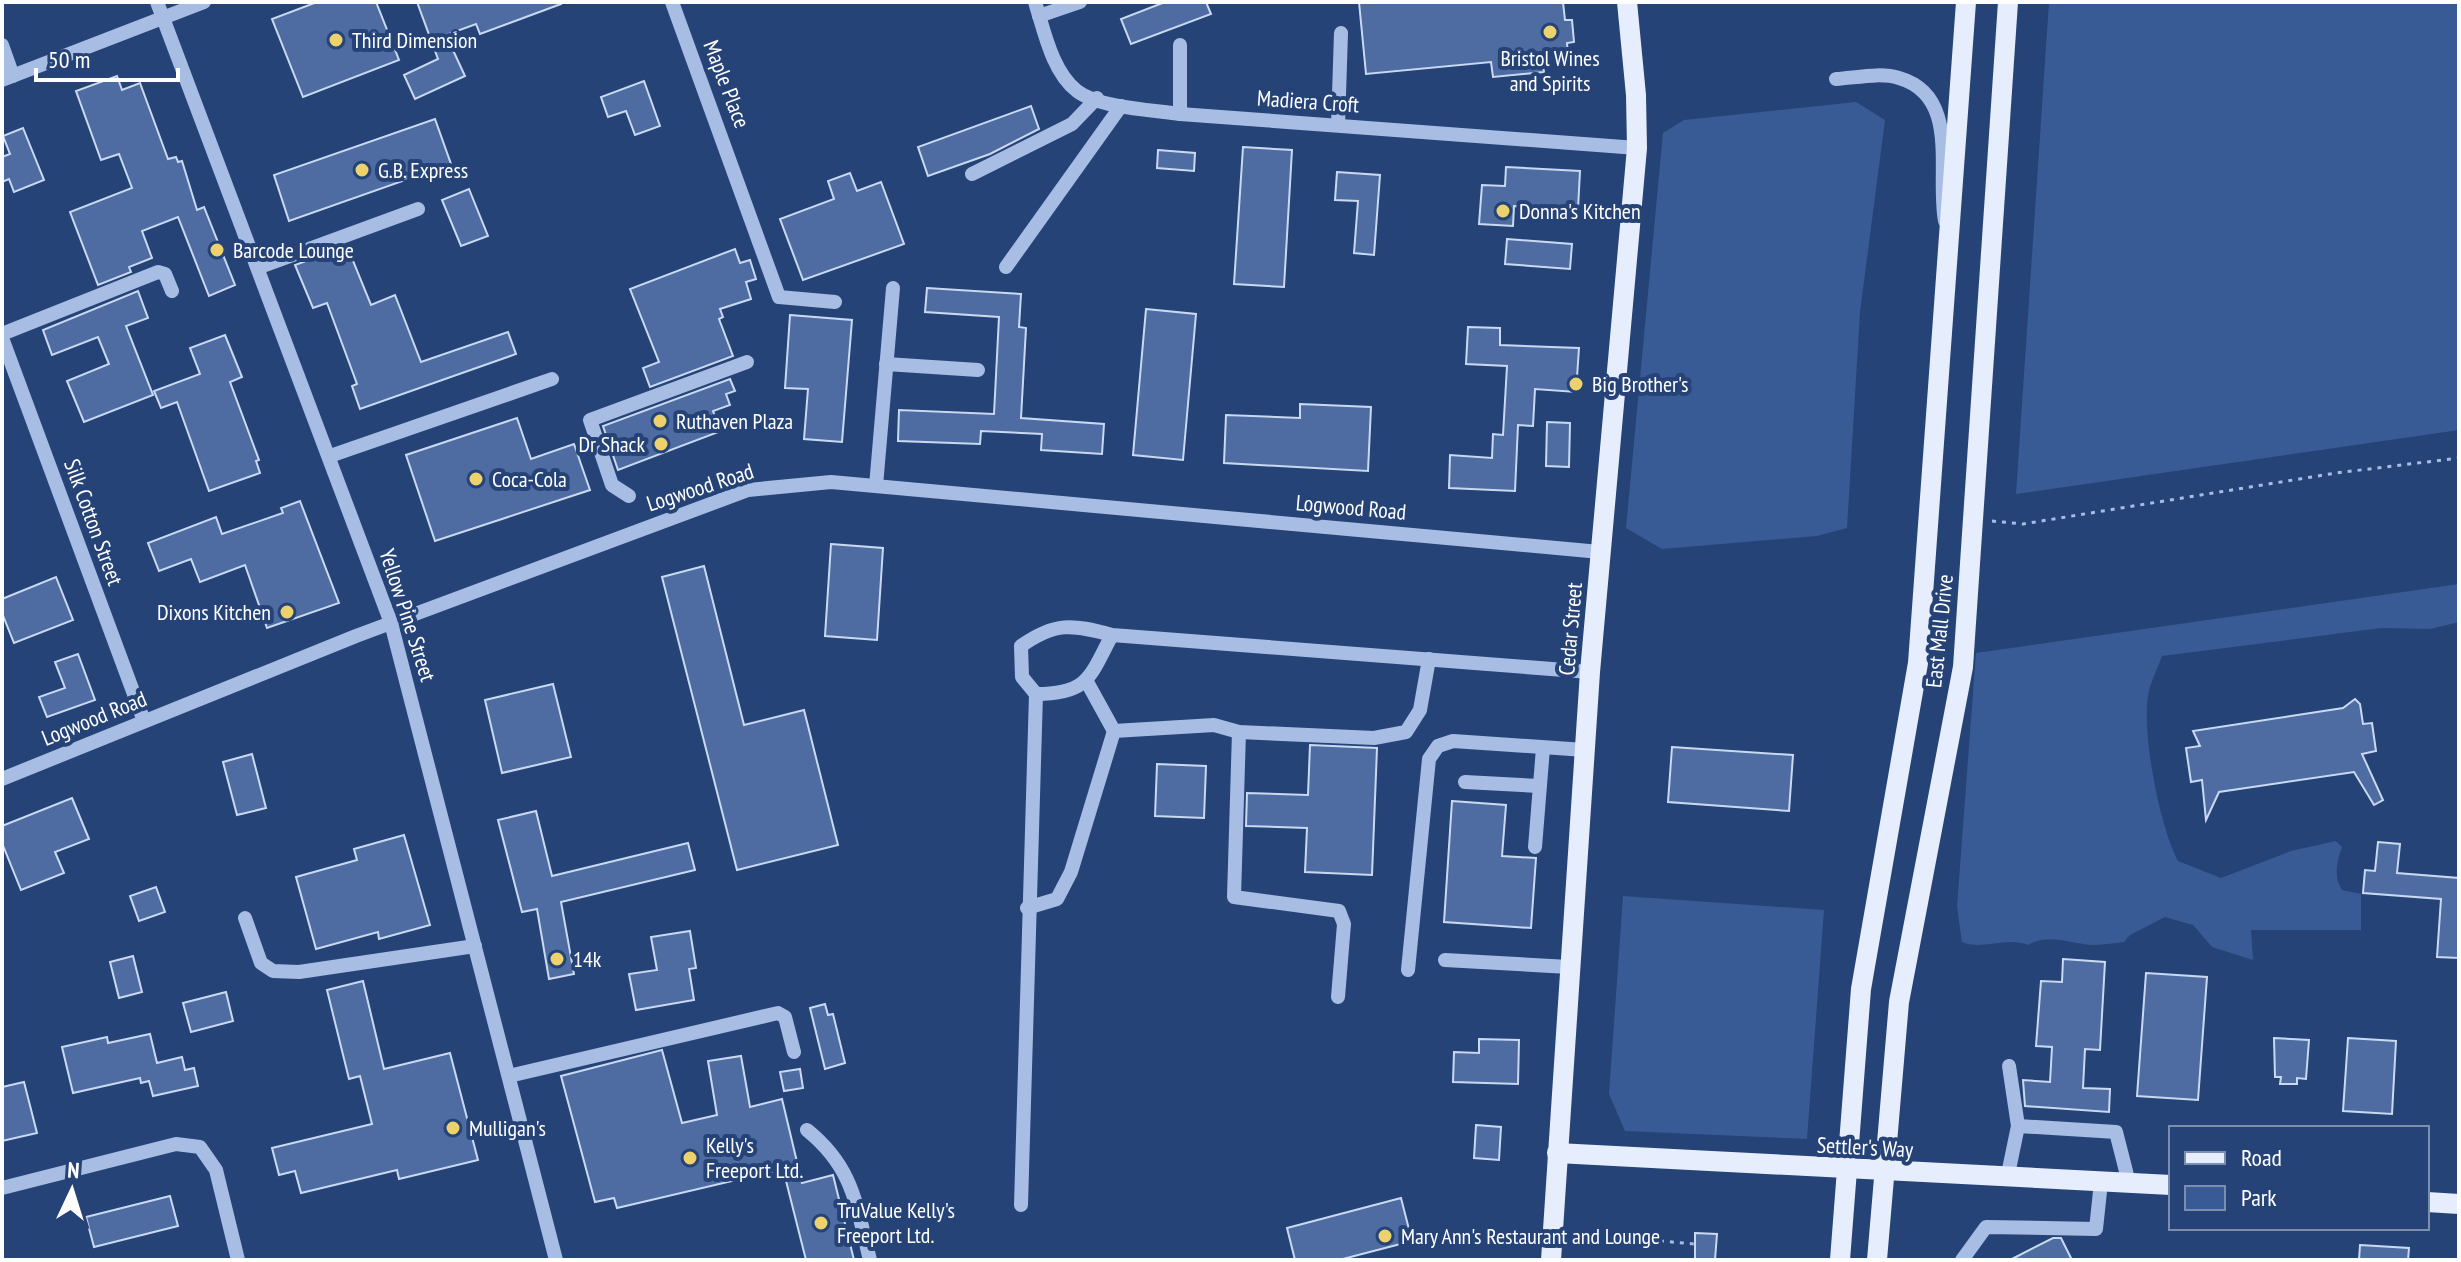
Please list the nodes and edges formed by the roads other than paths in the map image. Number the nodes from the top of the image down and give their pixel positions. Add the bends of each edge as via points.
1 (157, 2) edge
2 (204, 2) edge
3 (672, 2) edge
4 (1080, 2) edge
5 (1627, 2) edge
6 (1966, 2) edge
7 (2008, 2) edge
8 (1037, 9) edge
9 (164, 19) junction
10 (1341, 33) dead end
11 (2, 45) edge
12 (1180, 45) dead end
13 (7, 78) edge
14 (1836, 79) dead end
15 (1097, 98) junction
16 (1121, 106) junction
17 (1180, 114) junction
18 (1338, 125) junction
19 (1637, 148) junction
20 (972, 174) dead end
21 (418, 209) dead end
22 (1948, 241) junction
23 (260, 267) junction
24 (1006, 267) dead end
25 (893, 288) dead end
26 (172, 291) dead end
27 (835, 302) dead end
28 (2, 336) edge
29 (747, 362) dead end
30 (886, 364) junction
31 (978, 370) dead end
32 (552, 379) dead end
33 (330, 456) junction
34 (876, 486) junction
35 (629, 496) dead end
36 (1600, 552) junction
37 (391, 623) junction
38 (1112, 635) junction
39 (1429, 659) junction
40 (1590, 672) junction
41 (1087, 682) junction
42 (1036, 694) junction
43 (144, 721) junction
44 (1114, 731) junction
45 (1239, 732) junction
46 (1543, 748) junction
47 (1585, 750) junction
48 (2, 779) edge
49 (1465, 782) dead end
50 (1539, 786) junction
51 (1535, 847) dead end
52 (1027, 908) junction
53 (245, 918) dead end
54 (475, 946) junction
55 (1445, 960) dead end
56 (1569, 967) junction
57 (1408, 970) dead end
58 (1338, 997) dead end
59 (794, 1052) dead end
60 (2009, 1066) dead end
61 (509, 1076) junction
62 (2018, 1126) junction
63 (807, 1130) dead end
64 (1557, 1153) junction
65 (1847, 1170) junction
66 (1882, 1170) junction
67 (2007, 1179) junction
68 (2101, 1182) junction
69 (2129, 1183) junction
70 (2169, 1185) edge
71 (2, 1188) edge
72 (2429, 1202) edge
73 (2459, 1204) edge
74 (1021, 1205) dead end
75 (238, 1260) edge
76 (556, 1260) edge
77 (870, 1260) edge
78 (1551, 1260) edge
79 (1840, 1260) edge
80 (1877, 1260) edge
81 (1962, 1260) edge

1 - 9 street, Yellow Pine Street
2 - 9 street
3 - 27 street, Maple Place via 779,297
4 - 8 street
5 - 19 main road, Cedar Street
6 - 22 main road, East Mall Drive
7 - 66 main road, East Mall Drive via 1963,667 1899,1002
8 - 15 street, Madiera Croft via 1056,62 1078,91
9 - 13 street
9 - 23 street, Yellow Pine Street
10 - 18 street
11 - 13 street
12 - 17 street
14 - 22 street via 1898,78 1924,91 1943,123 1940,194
15 - 16 street, Madiera Croft
15 - 20 street via 1072,124
16 - 17 street, Madiera Croft
16 - 24 street
17 - 18 street, Madiera Croft
18 - 19 street, Madiera Croft
19 - 36 main road, Cedar Street
21 - 23 street
22 - 65 main road, East Mall Drive via 1918,663 1861,989
23 - 33 street, Yellow Pine Street
25 - 30 street
26 - 28 street via 165,274 158,272
28 - 43 street, Silk Cotton Street
29 - 35 street via 590,420 612,485
30 - 31 street
30 - 34 street
32 - 33 street
33 - 37 street, Yellow Pine Street
34 - 36 street, Logwood Road
34 - 37 street, Logwood Road via 831,482 748,490
36 - 40 main road, Cedar Street
37 - 43 street, Logwood Road
37 - 54 street, Yellow Pine Street
38 - 39 street
38 - 41 street
38 - 42 street via 1075,625 1043,630 1021,646 1022,677
39 - 40 street
39 - 45 street via 1420,710 1406,732 1374,738
40 - 47 main road, Cedar Street
41 - 42 street via 1060,694
41 - 44 street
42 - 52 street
43 - 48 street, Logwood Road
44 - 45 street via 1214,725
44 - 52 street via 1071,872 1057,899
45 - 58 street via 1234,897 1339,911 1344,924
46 - 47 street
46 - 50 street
46 - 57 street via 1453,741 1438,746 1429,759
47 - 56 main road, Cedar Street
49 - 50 street
50 - 51 street
52 - 74 street
53 - 54 street via 261,963 273,971 299,972
54 - 61 street, Yellow Pine Street
55 - 56 street
56 - 64 main road, Cedar Street
59 - 61 street via 785,1017 778,1013
60 - 62 street
61 - 76 street, Yellow Pine Street
62 - 67 street
62 - 69 street via 2116,1132
63 - 77 street via 847,1174
64 - 65 main road, Settler's Way
64 - 78 main road, Cedar Street
65 - 66 main road, Settler's Way
65 - 79 main road, East Mall Drive
66 - 67 main road, Settler's Way
66 - 80 main road, East Mall Drive
67 - 68 main road, Settler's Way
68 - 69 main road, Settler's Way
68 - 81 street via 2096,1229 1986,1227
69 - 70 main road, Settler's Way
71 - 75 street via 176,1144 200,1147 216,1170
72 - 73 main road

